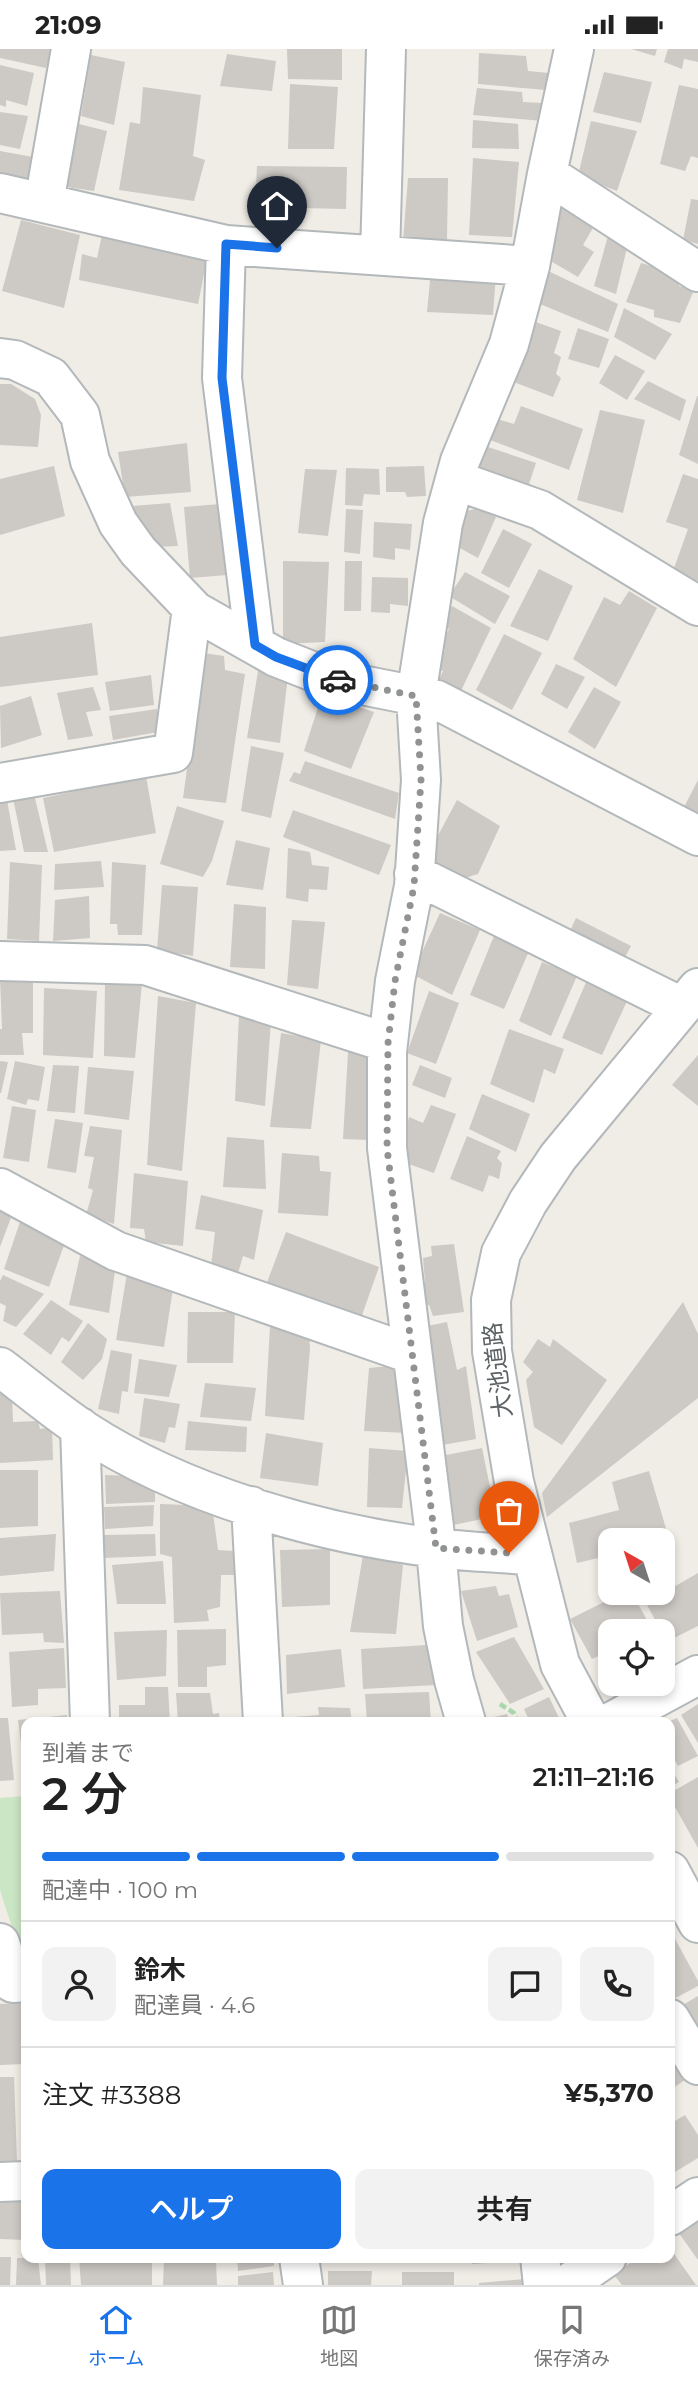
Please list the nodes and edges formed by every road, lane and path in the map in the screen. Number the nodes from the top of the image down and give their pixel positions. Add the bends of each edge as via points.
1 (71, 49) edge
2 (386, 49) edge
3 (574, 49) edge
4 (547, 174) junction
5 (0, 193) edge
6 (44, 203) junction
7 (226, 244) junction
8 (380, 255) junction
9 (530, 266) junction
10 (698, 272) edge
11 (0, 358) edge
12 (455, 480) junction
13 (698, 606) edge
14 (192, 608) junction
15 (255, 645) junction
16 (416, 696) junction
17 (0, 782) edge
18 (698, 836) edge
19 (414, 874) junction
20 (0, 961) edge
21 (690, 998) edge
22 (388, 1043) junction
23 (0, 1188) edge
24 (411, 1354) junction
25 (0, 1367) edge
26 (80, 1427) junction
27 (251, 1506) junction
28 (436, 1548) junction
29 (533, 1555) junction
30 (698, 1675) edge
31 (90, 1717) edge
32 (263, 1717) edge
33 (465, 1717) edge
34 (588, 1717) edge
35 (620, 1717) edge
36 (681, 1874) edge
37 (698, 1923) edge
38 (0, 1943) edge
39 (21, 1982) edge
40 (675, 2027) edge
41 (698, 2065) edge
42 (21, 2181) edge
43 (0, 2182) edge
44 (698, 2197) edge
45 (675, 2213) edge
46 (300, 2263) edge
47 (541, 2263) edge
48 (598, 2263) edge
49 (303, 2285) edge
50 (543, 2285) edge
51 (566, 2285) edge

1 - 6 street
2 - 8 street
3 - 4 street
4 - 9 street
4 - 10 street
5 - 6 street
6 - 7 street
7 - 8 street
7 - 15 street via 222,378
8 - 9 street
9 - 12 street via 509,344
11 - 14 street via 51,377 80,415 90,461 118,523
12 - 13 street via 540,510
12 - 16 street via 443,523
14 - 15 street
14 - 17 street via 173,753
15 - 16 street via 332,679
16 - 18 street via 437,699
16 - 19 street via 421,780
19 - 21 street
19 - 22 street
20 - 22 street via 145,965
21 - 29 street, 大池道路 via 558,1157 501,1253 491,1300 492,1351 514,1482
22 - 24 street via 387,1148
23 - 24 street via 116,1251
24 - 28 street
25 - 26 street
26 - 27 street via 133,1458 222,1498
26 - 31 street
27 - 28 street via 321,1528
27 - 32 street
28 - 29 street
28 - 33 street via 443,1626
29 - 34 street, 大池道路 via 560,1664
30 - 35 street
36 - 37 street
38 - 39 street via 13,1983
40 - 41 street
42 - 43 street
44 - 45 street
46 - 49 street
47 - 50 street
48 - 51 street

